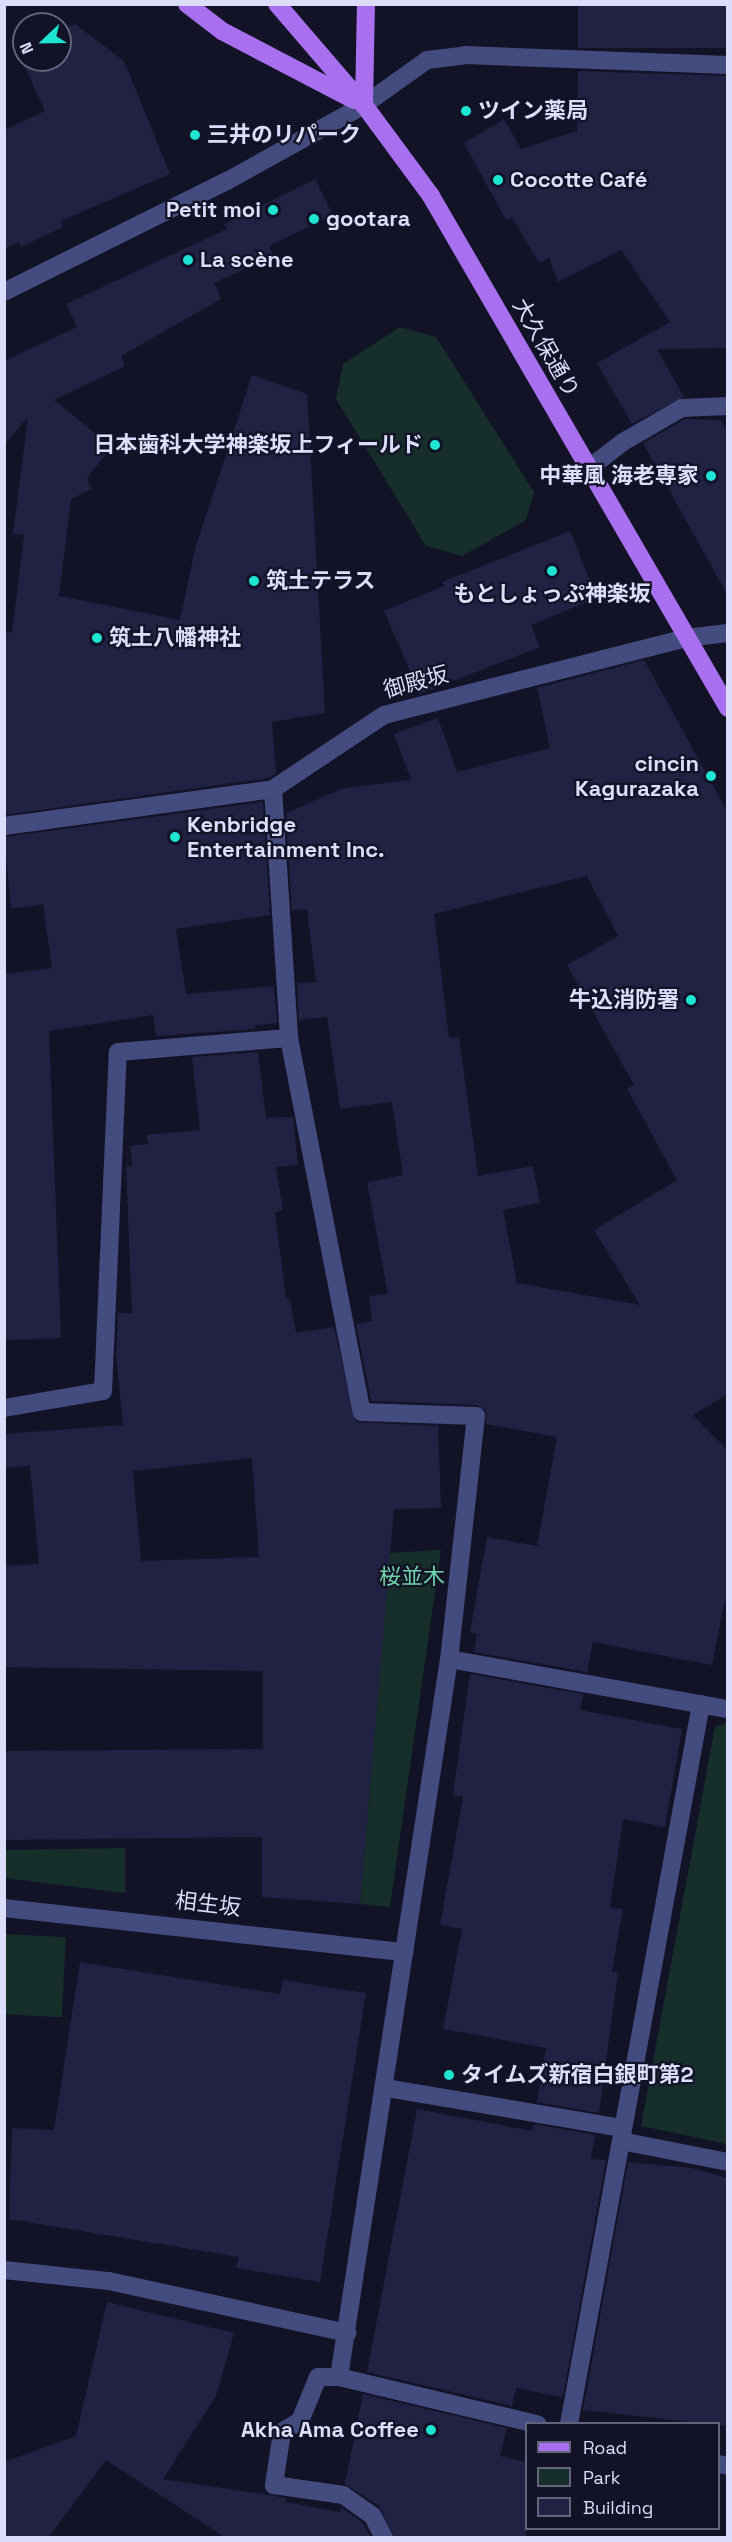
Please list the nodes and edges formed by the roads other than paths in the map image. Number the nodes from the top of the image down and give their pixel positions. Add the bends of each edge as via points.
1 (187, 4) edge
2 (278, 4) edge
3 (366, 4) edge
4 (728, 65) edge
5 (364, 105) junction
6 (4, 292) edge
7 (728, 406) edge
8 (588, 469) junction
9 (728, 633) edge
10 (686, 638) junction
11 (728, 708) edge
12 (273, 789) junction
13 (4, 826) edge
14 (290, 1038) junction
15 (4, 1408) edge
16 (448, 1659) junction
17 (701, 1704) junction
18 (728, 1709) edge
19 (4, 1908) edge
20 (405, 1952) junction
21 (386, 2088) junction
22 (622, 2135) junction
23 (728, 2162) edge
24 (4, 2270) edge
25 (347, 2332) junction
26 (339, 2377) junction
27 (529, 2422) edge
28 (569, 2422) edge
29 (384, 2538) edge

1 - 5 main road via 222,31
2 - 5 main road, 大久保通り
3 - 5 main road
4 - 5 street via 465,55 427,60
5 - 6 street via 227,181
5 - 8 main road, 大久保通り via 431,196
7 - 8 street via 682,408 623,442
8 - 10 main road, 大久保通り
9 - 10 street, 御殿坂
10 - 11 main road, 大久保通り
10 - 12 street, 御殿坂 via 384,715
12 - 13 street
12 - 14 street
14 - 15 street via 118,1052 103,1391
14 - 16 street via 362,1412 476,1416
16 - 17 street
16 - 20 street
17 - 18 street
17 - 22 street
19 - 20 street, 相生坂
20 - 21 street
21 - 22 street
21 - 25 street
22 - 23 street
22 - 28 street
24 - 25 street via 109,2281
25 - 26 street
26 - 27 street
26 - 29 street via 318,2377 300,2421 282,2432 274,2485 343,2494 372,2515

